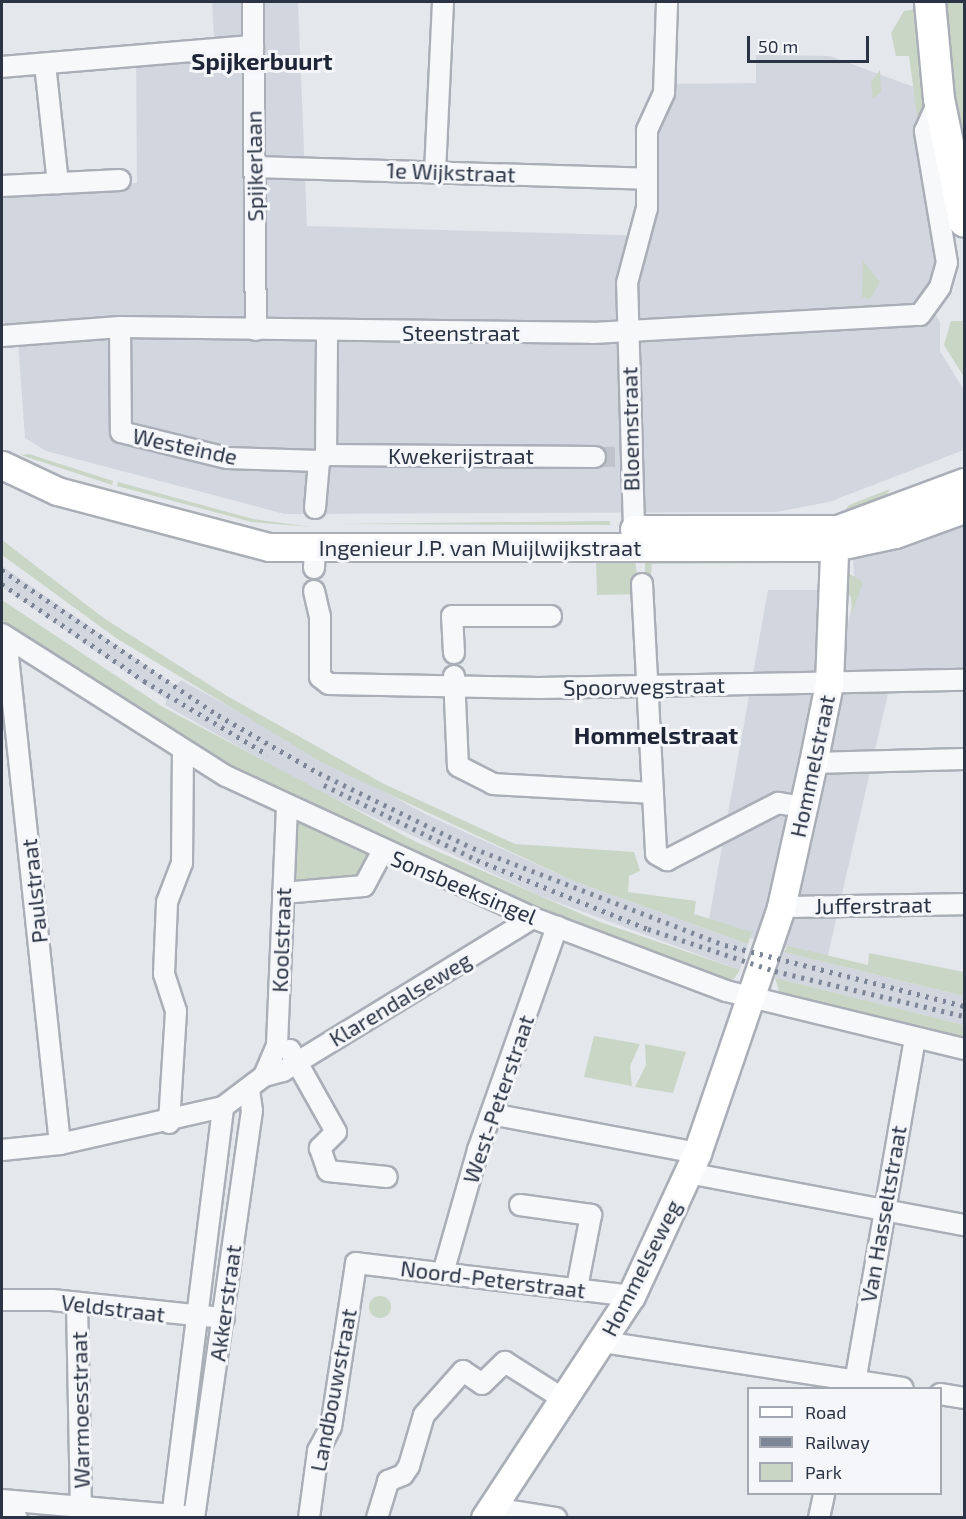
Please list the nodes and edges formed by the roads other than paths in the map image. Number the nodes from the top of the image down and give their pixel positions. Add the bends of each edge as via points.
1 (253, 2) edge
2 (443, 2) edge
3 (667, 2) edge
4 (930, 2) edge
5 (253, 46) junction
6 (45, 64) junction
7 (2, 67) edge
8 (939, 99) junction
9 (254, 166) junction
10 (435, 172) junction
11 (647, 179) junction
12 (120, 180) dead end
13 (58, 183) junction
14 (2, 186) edge
15 (964, 221) edge
16 (120, 327) junction
17 (256, 330) junction
18 (629, 330) junction
19 (327, 333) junction
20 (2, 336) edge
21 (614, 457) junction
22 (323, 458) junction
23 (2, 465) edge
24 (964, 482) edge
25 (315, 508) dead end
26 (964, 509) edge
27 (634, 529) joint
28 (834, 539) junction
29 (314, 591) dead end
30 (643, 591) dead end
31 (551, 616) dead end
32 (4, 635) edge
33 (454, 653) dead end
34 (964, 680) edge
35 (455, 681) junction
36 (829, 684) junction
37 (648, 685) junction
38 (183, 752) junction
39 (964, 759) edge
40 (813, 763) junction
41 (652, 793) junction
42 (287, 807) junction
43 (804, 807) junction
44 (382, 852) junction
45 (283, 893) junction
46 (964, 904) edge
47 (781, 908) junction
48 (533, 918) junction
49 (557, 927) junction
50 (749, 994) junction
51 (915, 1039) junction
52 (277, 1045) junction
53 (964, 1049) edge
54 (297, 1062) junction
55 (264, 1076) junction
56 (249, 1089) junction
57 (223, 1107) junction
58 (491, 1114) junction
59 (169, 1122) junction
60 (60, 1144) junction
61 (2, 1150) edge
62 (692, 1163) junction
63 (387, 1177) dead end
64 (520, 1204) dead end
65 (883, 1209) junction
66 (964, 1225) edge
67 (356, 1263) joint
68 (443, 1273) junction
69 (577, 1288) junction
70 (631, 1296) junction
71 (2, 1300) edge
72 (77, 1303) junction
73 (224, 1318) junction
74 (194, 1319) junction
75 (603, 1342) junction
76 (854, 1385) edge
77 (878, 1387) edge
78 (942, 1395) edge
79 (964, 1398) edge
80 (565, 1400) junction
81 (824, 1495) edge
82 (2, 1500) edge
83 (82, 1512) edge
84 (489, 1513) edge
85 (2, 1516) edge
86 (182, 1516) edge
87 (17, 1518) edge
88 (309, 1518) edge
89 (377, 1518) edge
90 (556, 1518) edge
91 (819, 1518) edge

1 - 5 street, Spijkerlaan
2 - 10 street
3 - 11 street, Bloemstraat via 664,93 647,130
4 - 8 main road
5 - 6 street
5 - 9 street, Spijkerlaan
6 - 7 street
6 - 13 street
8 - 15 main road
8 - 18 street, Steenstraat via 926,131 947,263 940,287 920,315
9 - 10 street, 1e Wijkstraat
9 - 17 street, Spijkerlaan
10 - 11 street, 1e Wijkstraat
11 - 18 street, Bloemstraat via 646,208 629,262
12 - 13 street
13 - 14 street
16 - 17 street, Steenstraat
16 - 20 street, Steenstraat
16 - 22 street, Westeinde via 121,432 227,458
17 - 19 street, Steenstraat
18 - 19 street, Steenstraat
18 - 21 street, Bloemstraat
19 - 22 street
21 - 22 street, Kwekerijstraat
21 - 27 street, Bloemstraat
22 - 25 street
23 - 28 main road, Ingenieur J.P. van Muijlwijkstraat via 57,491 241,542 315,557
24 - 28 main road, Ingenieur J.P. van Muijlwijkstraat
26 - 28 main road, Ingenieur J.P. van Muijlwijkstraat via 895,534
27 - 28 main road, Ingenieur J.P. van Muijlwijkstraat
28 - 36 main road, Hommelstraat
29 - 35 street, Spoorwegstraat via 323,682
30 - 37 street
31 - 33 street via 453,616
32 - 38 street, Sonsbeeksingel
32 - 60 street, Paulstraat
34 - 36 street, Spoorwegstraat
35 - 37 street, Spoorwegstraat
35 - 41 street via 459,766 493,784
36 - 37 street, Spoorwegstraat
36 - 40 main road, Hommelstraat
37 - 41 street
38 - 42 street, Sonsbeeksingel
38 - 59 street via 182,863 167,902 164,974 176,1011
39 - 40 street
40 - 43 main road, Hommelstraat
41 - 43 street via 656,854 667,860 778,803
42 - 44 street, Sonsbeeksingel
42 - 45 street, Koolstraat
43 - 47 main road, Hommelstraat
44 - 45 street via 364,886
44 - 48 street, Sonsbeeksingel
45 - 52 street, Koolstraat
46 - 47 street, Jufferstraat
47 - 50 main road, Hommelstraat
48 - 49 street, Sonsbeeksingel
48 - 54 street, Klarendalseweg
49 - 50 street, Sonsbeeksingel
49 - 58 street, West-Peterstraat
50 - 51 street, Sonsbeeksingel
50 - 62 main road, Hommelseweg
51 - 53 street, Sonsbeeksingel
51 - 65 street, Van Hasseltstraat
52 - 54 street via 290,1050
52 - 55 street, Klarendalseweg
54 - 55 street, Klarendalseweg
54 - 63 street via 336,1132 320,1148 328,1172
55 - 56 street, Klarendalseweg
56 - 57 street, Klarendalseweg
56 - 73 street, Akkerstraat via 252,1110
57 - 59 street, Klarendalseweg
57 - 74 street, Akkerstraat
58 - 62 street
58 - 68 street, West-Peterstraat
59 - 60 street, Klarendalseweg
60 - 61 street, Klarendalseweg
62 - 65 street
62 - 70 main road, Hommelseweg
64 - 69 street via 591,1215
65 - 66 street
65 - 76 street, Van Hasseltstraat
67 - 68 street, Noord-Peterstraat
67 - 88 street, Landbouwstraat via 331,1426 318,1451
68 - 69 street, Noord-Peterstraat
69 - 70 street, Noord-Peterstraat
70 - 75 main road, Hommelseweg
71 - 72 street, Veldstraat
72 - 74 street, Veldstraat
72 - 83 street, Warmoesstraat
73 - 74 street, Veldstraat
73 - 86 street, Akkerstraat
74 - 86 street, Akkerstraat
75 - 76 street
75 - 80 main road, Hommelseweg
76 - 77 street
78 - 79 street
80 - 84 main road, Hommelseweg
80 - 89 street via 505,1362 482,1384 463,1371 424,1415 409,1466 388,1481
81 - 91 street
82 - 83 street
83 - 86 street
84 - 90 street
85 - 87 street

